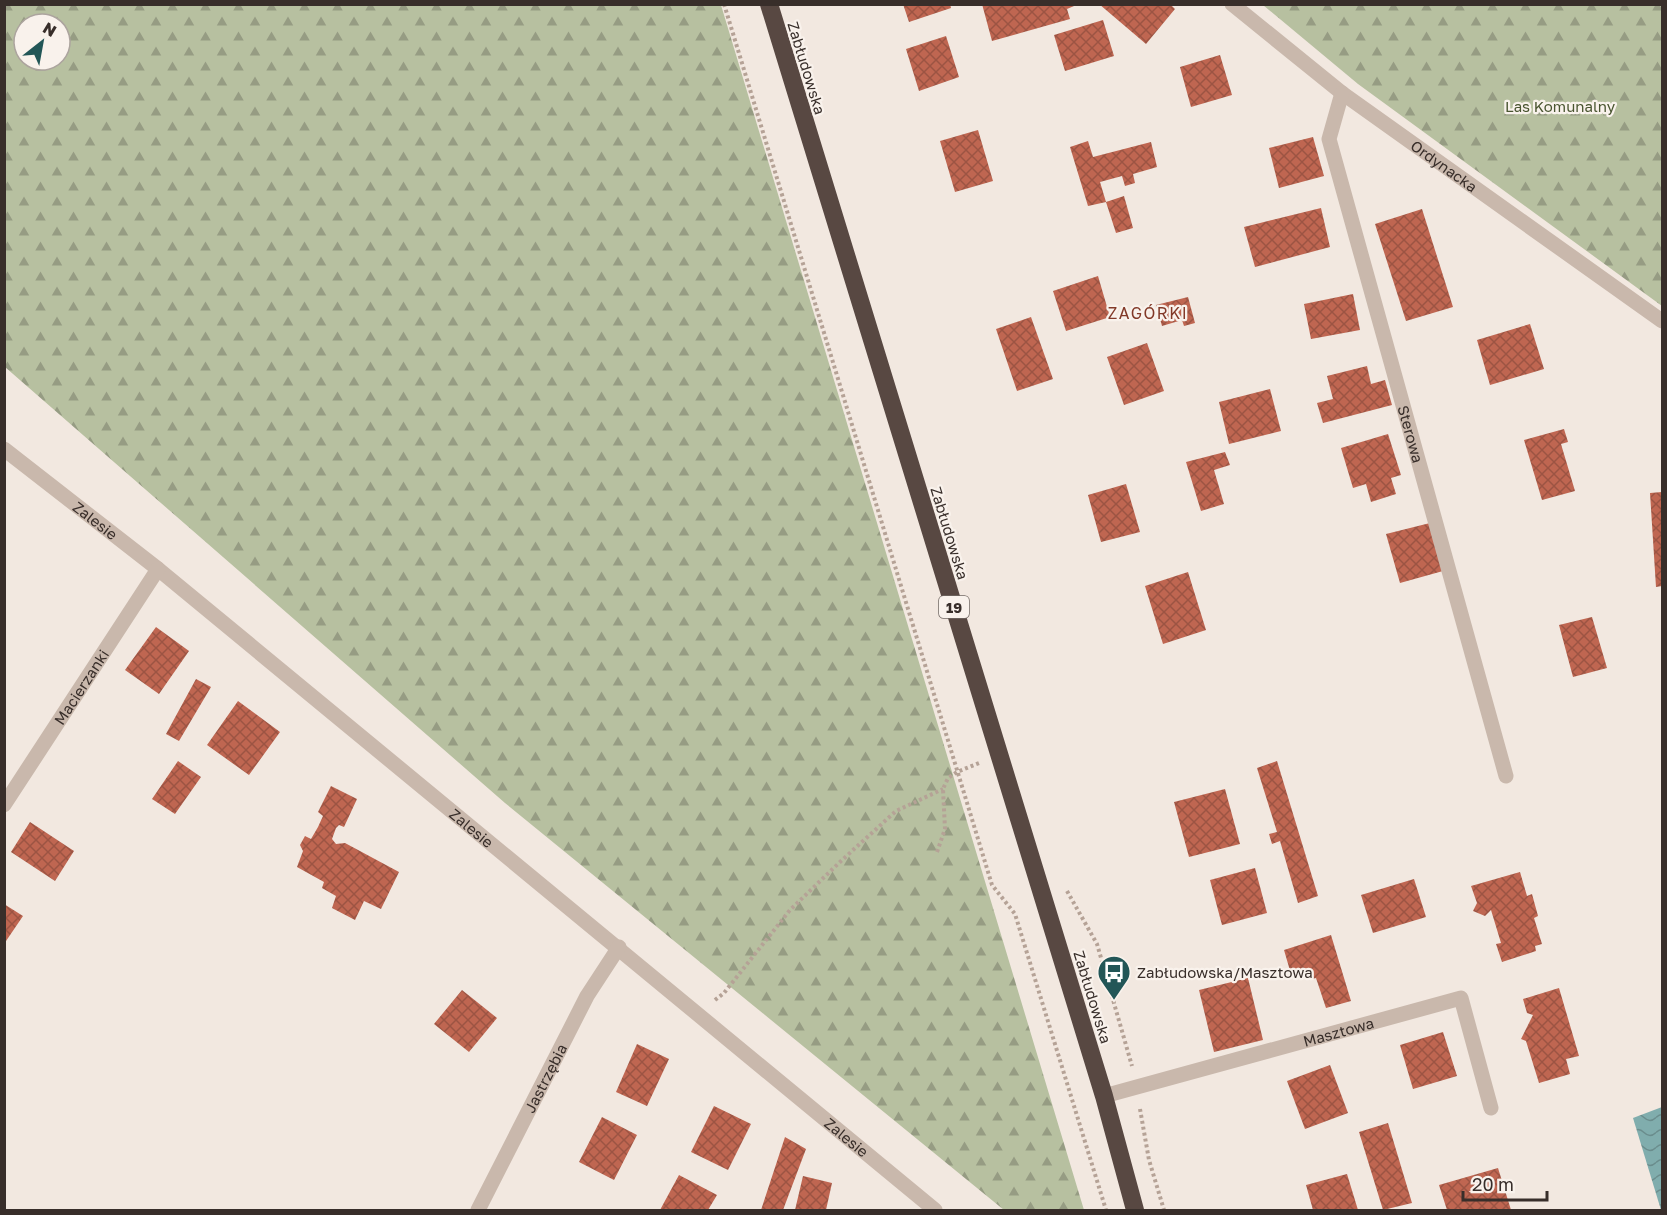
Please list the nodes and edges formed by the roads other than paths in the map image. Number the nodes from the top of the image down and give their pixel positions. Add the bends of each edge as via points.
1 (769, 4) edge
2 (1232, 4) edge
3 (1342, 93) junction
4 (1662, 321) edge
5 (4, 449) edge
6 (158, 570) junction
7 (1506, 776) dead end
8 (4, 805) edge
9 (619, 947) junction
10 (1104, 1096) junction
11 (1491, 1108) dead end
12 (478, 1210) edge
13 (935, 1210) edge
14 (1135, 1210) edge

1 - 10 highway, Zabłudowska / 19
2 - 3 street, Ordynacka
3 - 4 street, Ordynacka
3 - 7 street, Sterowa via 1329,139
5 - 6 street, Zalesie
6 - 8 street, Macierzanki
6 - 9 street, Zalesie
9 - 12 street, Jastrzębia via 587,996
9 - 13 street, Zalesie
10 - 11 street, Masztowa via 1461,998
10 - 14 highway, Zabłudowska / 19

